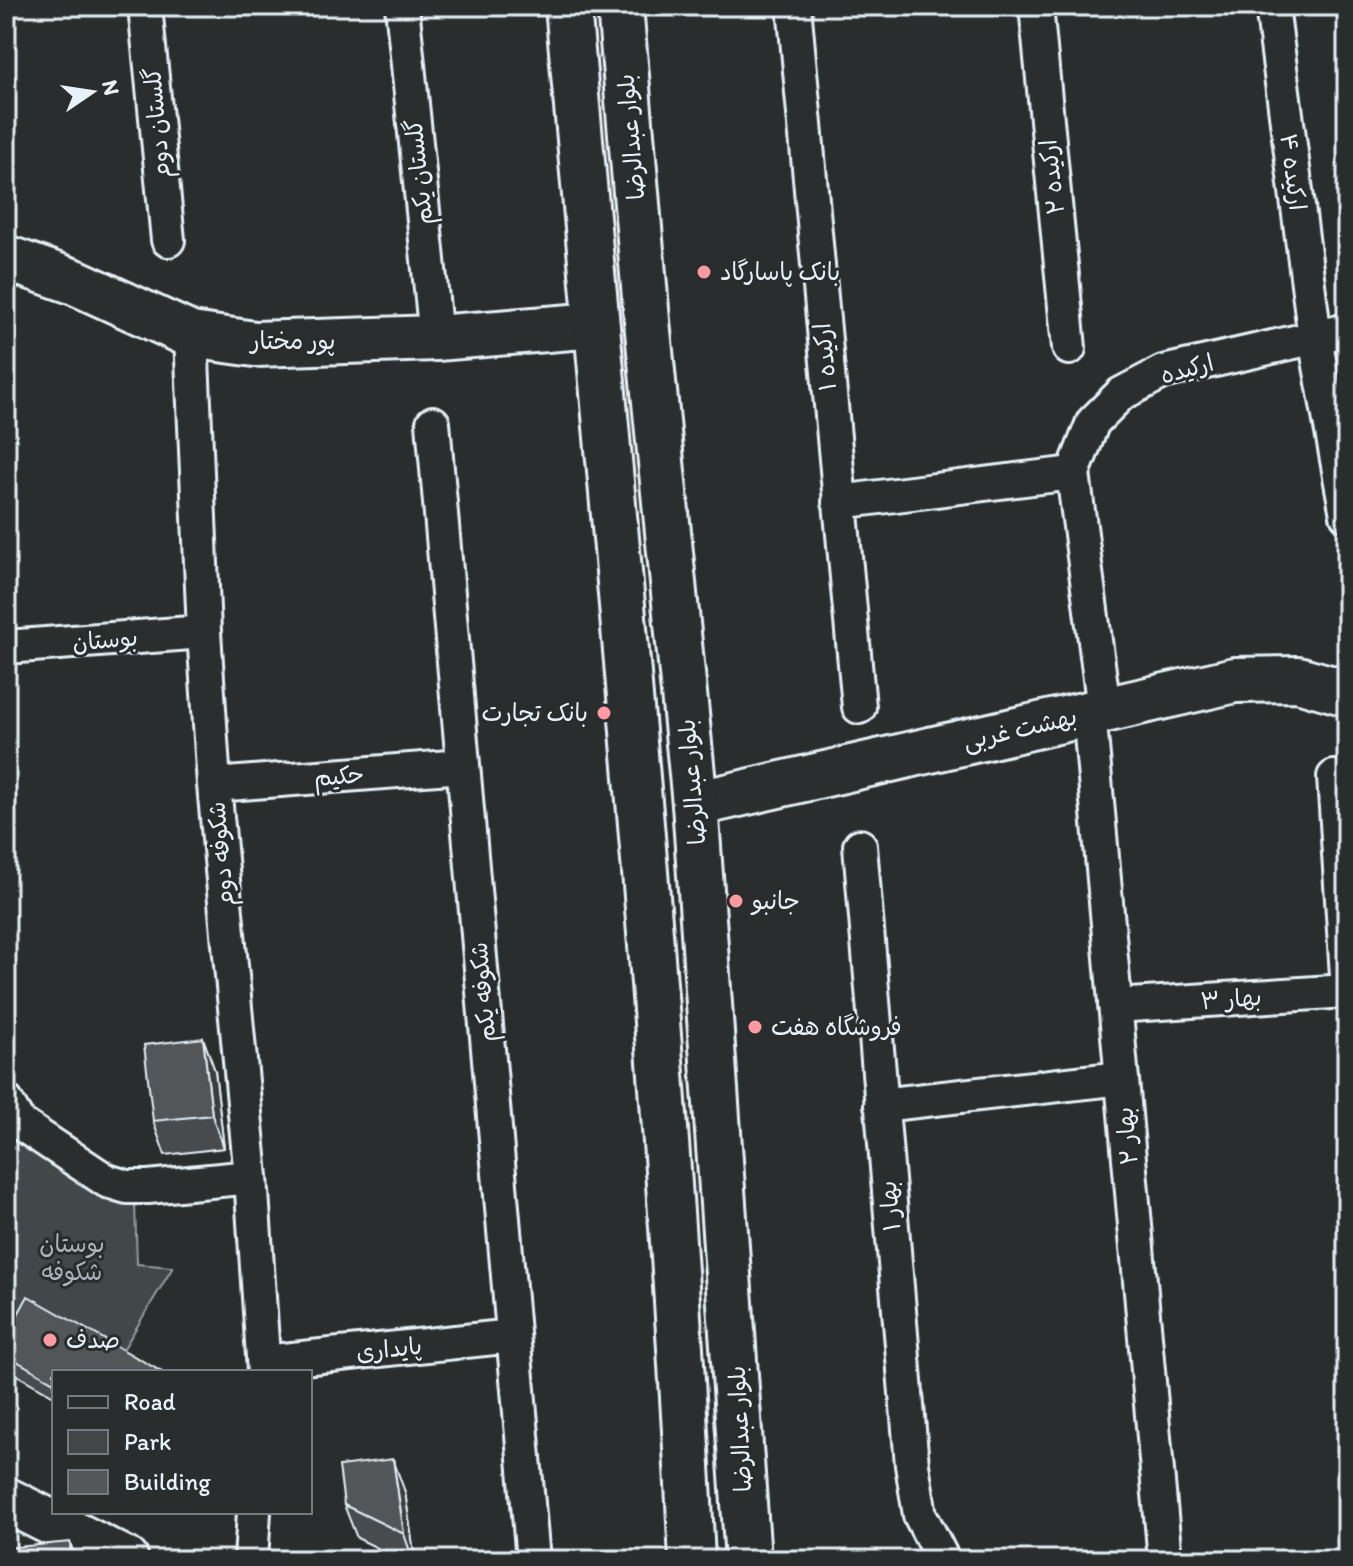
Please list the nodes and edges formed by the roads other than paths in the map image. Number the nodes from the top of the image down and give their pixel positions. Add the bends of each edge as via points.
1 (145, 6) edge
2 (402, 6) edge
3 (568, 6) edge
4 (620, 6) edge
5 (794, 6) edge
6 (1036, 6) edge
7 (1272, 6) edge
8 (168, 240) dead end
9 (6, 258) edge
10 (596, 325) junction
11 (1347, 330) edge
12 (191, 335) junction
13 (436, 338) junction
14 (1315, 338) junction
15 (1069, 348) dead end
16 (433, 423) dead end
17 (1073, 473) junction
18 (839, 502) junction
19 (1347, 515) edge
20 (204, 632) junction
21 (6, 647) edge
22 (1347, 693) edge
23 (859, 707) dead end
24 (1097, 711) junction
25 (463, 766) junction
26 (1334, 777) dead end
27 (214, 785) junction
28 (695, 804) junction
29 (638, 809) junction
30 (860, 846) dead end
31 (1347, 976) edge
32 (1347, 991) edge
33 (1115, 1006) junction
34 (1122, 1078) junction
35 (6, 1101) edge
36 (881, 1105) junction
37 (251, 1177) junction
38 (513, 1336) junction
39 (264, 1367) edge
40 (6, 1500) edge
41 (254, 1514) edge
42 (126, 1560) edge
43 (251, 1560) edge
44 (533, 1560) edge
45 (692, 1560) edge
46 (748, 1560) edge
47 (943, 1560) edge
48 (1165, 1560) edge

1 - 8 street, گلستان دوم
2 - 13 street, گلستان یکم
3 - 10 main road
4 - 28 main road, بلوار عبدالرضا
5 - 18 street, ارکیده ۱
6 - 15 street, ارکیده ۲
7 - 14 street, ارکیده ۴
9 - 12 main road, پور مختار via 75,282
10 - 13 main road, پور مختار
10 - 29 main road
11 - 14 street, ارکیده
12 - 13 main road, پور مختار via 255,344
12 - 20 street, شکوفه دوم
14 - 17 street, ارکیده via 1163,372 1121,394 1093,422
14 - 19 street, ارکیده ۴
16 - 25 street, شکوفه یکم
17 - 18 street
17 - 24 street, بهار ۲
18 - 23 street, ارکیده ۱
20 - 21 street, بوستان
20 - 27 street, شکوفه دوم
22 - 24 main road, بهشت غربی via 1298,679 1235,680
24 - 28 main road, بهشت غربی
24 - 33 street, بهار ۲
25 - 27 street, حکیم
25 - 38 street, شکوفه یکم
26 - 31 street
27 - 37 street, شکوفه دوم
28 - 29 main road, بهشت غربی
28 - 46 main road, بلوار عبدالرضا
29 - 45 main road via 682,1359
30 - 36 street, بهار ۱
32 - 33 street, بهار ۳
33 - 34 street, بهار ۲
34 - 36 street
34 - 48 street, بهار ۲
35 - 37 street via 18,1122 107,1181 148,1187
36 - 47 street, بهار ۱ via 912,1465 920,1515
37 - 39 street, شکوفه دوم
38 - 39 street, پایداری
38 - 44 street, شکوفه یکم
40 - 42 main road
41 - 43 street

